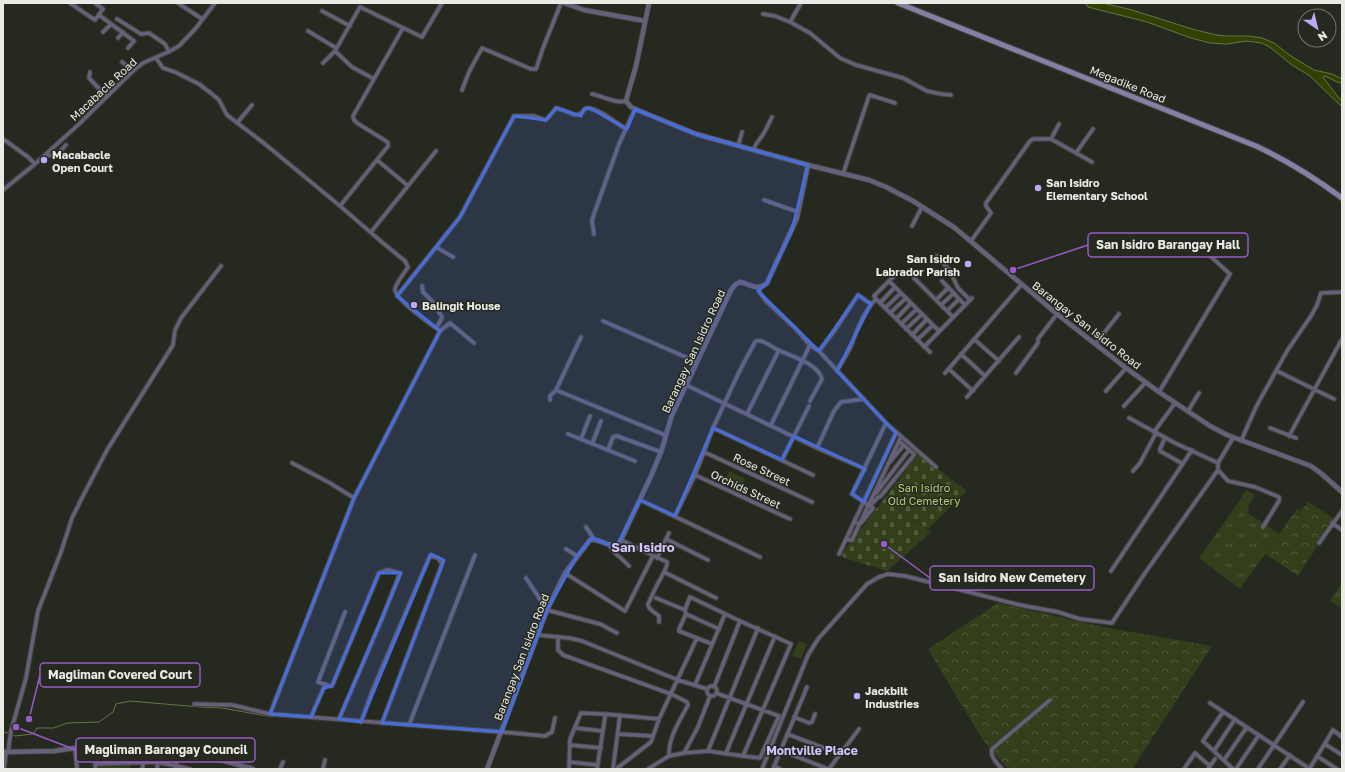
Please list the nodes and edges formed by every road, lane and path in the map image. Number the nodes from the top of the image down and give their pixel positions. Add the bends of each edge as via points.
1 (72, 3) edge
2 (95, 3) edge
3 (178, 3) edge
4 (215, 3) edge
5 (442, 3) edge
6 (560, 3) edge
7 (564, 3) edge
8 (649, 3) edge
9 (801, 3) edge
10 (898, 3) edge
11 (100, 4) edge
12 (322, 11) dead end
13 (763, 14) dead end
14 (99, 15) junction
15 (117, 19) dead end
16 (202, 19) junction
17 (645, 21) junction
18 (790, 22) junction
19 (111, 24) junction
20 (350, 26) junction
21 (403, 28) junction
22 (308, 31) dead end
23 (103, 32) dead end
24 (122, 32) junction
25 (118, 38) dead end
26 (128, 48) dead end
27 (336, 50) junction
28 (169, 52) junction
29 (156, 58) junction
30 (122, 62) dead end
31 (323, 62) dead end
32 (133, 71) junction
33 (90, 72) dead end
34 (374, 79) junction
35 (462, 90) dead end
36 (592, 94) dead end
37 (951, 95) dead end
38 (106, 96) junction
39 (626, 101) junction
40 (895, 103) dead end
41 (252, 105) dead end
42 (635, 109) junction
43 (772, 117) dead end
44 (237, 123) junction
45 (1059, 124) dead end
46 (626, 129) junction
47 (1093, 129) dead end
48 (742, 132) dead end
49 (3, 139) edge
50 (1051, 139) junction
51 (66, 145) dead end
52 (738, 146) junction
53 (753, 150) junction
54 (436, 151) dead end
55 (1076, 153) junction
56 (46, 154) junction
57 (377, 160) junction
58 (1092, 162) dead end
59 (35, 164) junction
60 (808, 165) junction
61 (843, 174) junction
62 (407, 185) junction
63 (3, 190) edge
64 (1342, 198) edge
65 (764, 200) dead end
66 (340, 206) junction
67 (922, 207) junction
68 (798, 212) junction
69 (916, 217) junction
70 (921, 220) dead end
71 (912, 226) dead end
72 (370, 232) junction
73 (594, 234) dead end
74 (971, 241) junction
75 (1210, 242) dead end
76 (436, 247) junction
77 (937, 256) dead end
78 (453, 257) dead end
79 (221, 266) dead end
80 (898, 272) dead end
81 (914, 278) dead end
82 (889, 281) junction
83 (942, 281) dead end
84 (1022, 284) junction
85 (422, 286) dead end
86 (760, 287) junction
87 (895, 287) junction
88 (948, 288) junction
89 (1342, 292) edge
90 (901, 293) junction
91 (954, 293) junction
92 (397, 296) junction
93 (906, 298) junction
94 (876, 299) junction
95 (959, 299) junction
96 (936, 300) junction
97 (880, 303) junction
98 (911, 303) junction
99 (871, 304) junction
100 (941, 305) junction
101 (965, 305) junction
102 (885, 308) junction
103 (917, 309) junction
104 (947, 311) junction
105 (890, 313) junction
106 (922, 314) junction
107 (1057, 314) junction
108 (1119, 314) dead end
109 (953, 317) junction
110 (896, 319) junction
111 (927, 319) junction
112 (603, 321) dead end
113 (901, 324) junction
114 (933, 325) junction
115 (436, 328) junction
116 (906, 329) junction
117 (939, 331) junction
118 (440, 332) junction
119 (912, 335) junction
120 (581, 337) dead end
121 (1019, 337) dead end
122 (974, 339) junction
123 (1342, 339) edge
124 (917, 340) junction
125 (474, 343) dead end
126 (1096, 343) junction
127 (810, 345) junction
128 (924, 347) junction
129 (778, 350) junction
130 (819, 351) junction
131 (930, 352) dead end
132 (962, 354) junction
133 (802, 360) junction
134 (999, 361) junction
135 (697, 362) junction
136 (1126, 368) junction
137 (949, 369) junction
138 (837, 371) junction
139 (1277, 371) junction
140 (945, 373) dead end
141 (1016, 373) dead end
142 (985, 376) junction
143 (1146, 382) junction
144 (686, 385) junction
145 (556, 390) junction
146 (1314, 390) junction
147 (973, 391) junction
148 (1106, 391) dead end
149 (1159, 392) junction
150 (1199, 393) dead end
151 (967, 397) dead end
152 (864, 399) junction
153 (1334, 399) dead end
154 (550, 400) dead end
155 (810, 401) dead end
156 (725, 403) junction
157 (1175, 403) junction
158 (809, 406) dead end
159 (1124, 406) dead end
160 (1188, 411) junction
161 (747, 414) junction
162 (590, 416) dead end
163 (1129, 418) dead end
164 (601, 421) dead end
165 (886, 423) junction
166 (771, 425) junction
167 (713, 428) junction
168 (1270, 428) dead end
169 (1155, 432) junction
170 (896, 433) junction
171 (568, 434) dead end
172 (665, 435) junction
173 (794, 436) junction
174 (1289, 436) junction
175 (900, 437) junction
176 (1165, 438) junction
177 (1233, 438) junction
178 (1296, 438) dead end
179 (581, 439) junction
180 (899, 441) junction
181 (1242, 441) junction
182 (592, 444) junction
183 (904, 445) junction
184 (890, 446) junction
185 (817, 448) junction
186 (895, 448) junction
187 (608, 450) junction
188 (909, 450) junction
189 (1192, 450) junction
190 (660, 452) junction
191 (704, 452) junction
192 (782, 460) junction
193 (635, 461) dead end
194 (1218, 463) junction
195 (292, 464) dead end
196 (1183, 464) junction
197 (885, 465) junction
198 (936, 467) dead end
199 (865, 469) junction
200 (1218, 470) junction
201 (884, 471) junction
202 (1132, 471) dead end
203 (695, 475) junction
204 (813, 475) dead end
205 (889, 475) junction
206 (895, 480) junction
207 (874, 482) junction
208 (880, 483) junction
209 (888, 488) junction
210 (1342, 492) edge
211 (354, 498) junction
212 (640, 500) junction
213 (812, 502) dead end
214 (864, 502) junction
215 (869, 505) junction
216 (1342, 511) edge
217 (675, 516) junction
218 (790, 520) dead end
219 (856, 523) junction
220 (1332, 523) junction
221 (586, 527) dead end
222 (1263, 527) dead end
223 (1342, 530) edge
224 (669, 533) dead end
225 (594, 539) junction
226 (621, 540) junction
227 (666, 540) junction
228 (1319, 543) dead end
229 (609, 545) junction
230 (566, 549) dead end
231 (839, 554) dead end
232 (475, 555) dead end
233 (577, 556) junction
234 (655, 557) junction
235 (760, 557) dead end
236 (708, 560) dead end
237 (629, 566) dead end
238 (1111, 571) dead end
239 (664, 572) junction
240 (566, 573) junction
241 (526, 578) dead end
242 (656, 598) dead end
243 (716, 598) dead end
244 (547, 610) junction
245 (345, 612) dead end
246 (685, 612) junction
247 (725, 614) junction
248 (740, 621) junction
249 (659, 622) dead end
250 (758, 628) junction
251 (719, 629) junction
252 (617, 633) dead end
253 (538, 635) junction
254 (775, 636) junction
255 (558, 637) junction
256 (697, 638) junction
257 (712, 644) junction
258 (678, 680) junction
259 (325, 685) junction
260 (695, 685) junction
261 (714, 687) junction
262 (807, 687) dead end
263 (707, 689) junction
264 (716, 693) junction
265 (671, 694) junction
266 (710, 696) junction
267 (730, 698) junction
268 (1050, 700) dead end
269 (1303, 702) dead end
270 (1210, 703) dead end
271 (194, 704) dead end
272 (747, 704) junction
273 (763, 710) junction
274 (1223, 712) junction
275 (270, 714) junction
276 (604, 714) junction
277 (815, 714) dead end
278 (620, 715) junction
279 (794, 717) junction
280 (311, 718) junction
281 (555, 718) dead end
282 (340, 719) junction
283 (659, 719) junction
284 (1235, 720) junction
285 (361, 722) junction
286 (382, 723) junction
287 (409, 725) junction
288 (1247, 727) junction
289 (575, 728) junction
290 (859, 729) dead end
291 (603, 731) junction
292 (502, 732) junction
293 (618, 734) junction
294 (787, 734) junction
295 (1259, 735) junction
296 (653, 736) junction
297 (1342, 737) edge
298 (1324, 744) junction
299 (570, 745) junction
300 (1274, 745) junction
301 (75, 748) junction
302 (179, 748) junction
303 (601, 748) junction
304 (780, 750) junction
305 (1214, 750) junction
306 (708, 751) junction
307 (6, 752) edge
308 (684, 753) junction
309 (726, 753) junction
310 (840, 754) junction
311 (1290, 755) junction
312 (1342, 755) edge
313 (669, 756) junction
314 (743, 756) junction
315 (1317, 756) junction
316 (1215, 759) dead end
317 (325, 760) dead end
318 (1224, 760) junction
319 (144, 762) junction
320 (158, 762) junction
321 (283, 762) dead end
322 (569, 762) junction
323 (175, 767) edge
324 (598, 767) edge
325 (1209, 767) edge
326 (1281, 767) edge
327 (773, 768) edge
328 (4, 769) edge
329 (77, 769) edge
330 (96, 769) edge
331 (142, 769) edge
332 (157, 769) edge
333 (190, 769) edge
334 (253, 769) edge
335 (280, 769) edge
336 (323, 769) edge
337 (487, 769) edge
338 (569, 769) edge
339 (614, 769) edge
340 (648, 769) edge
341 (762, 769) edge
342 (780, 769) edge
343 (828, 769) edge
344 (1002, 769) edge
345 (1184, 769) edge
346 (1234, 769) edge
347 (1258, 769) edge
348 (1287, 769) edge
349 (1310, 769) edge
350 (1337, 769) edge

1 - 14 street via 95,20
2 - 11 street
3 - 16 street
4 - 16 street, Macabacle Road
5 - 21 street via 422,38
6 - 35 street via 536,69 482,48
7 - 17 street via 584,10
8 - 17 street
9 - 18 street
10 - 64 main road, Megadike Road via 1256,146 1308,174
11 - 14 street via 103,9
12 - 20 street
13 - 18 street
14 - 19 street
15 - 28 street via 141,34 149,32 165,44
16 - 28 street, Macabacle Road via 184,41
17 - 39 street
18 - 37 street via 810,33 840,58 903,78 927,91
19 - 23 street
19 - 24 street
20 - 21 street via 360,7
20 - 27 street
21 - 34 street
22 - 27 street
24 - 25 street
24 - 26 street via 134,41
27 - 31 street
27 - 34 street via 352,67
28 - 29 street, Macabacle Road
29 - 32 street, Macabacle Road via 143,63
29 - 44 street via 163,68 199,84 212,94 219,100 227,115
30 - 32 street
32 - 38 street, Macabacle Road
33 - 38 street via 88,78
34 - 57 street via 353,116 357,123 388,144
36 - 39 street
38 - 56 street, Macabacle Road
39 - 42 street, Barangay San Isidro Road
40 - 61 street via 869,96
41 - 44 street
42 - 46 street
42 - 52 street, Barangay San Isidro Road via 696,134
43 - 53 street
44 - 66 street
45 - 50 street
46 - 73 street via 594,214
46 - 76 street via 590,108 577,115 556,108 545,120 534,116 514,116 463,211
47 - 55 street
48 - 52 street
49 - 59 street
50 - 55 street
50 - 74 street via 1035,138 1030,141 986,203 990,213
51 - 56 street via 54,156
52 - 53 street, Barangay San Isidro Road
53 - 60 street, Barangay San Isidro Road
54 - 62 street
55 - 58 street
56 - 59 street, Macabacle Road
57 - 62 street
57 - 66 street
59 - 63 street, Macabacle Road
60 - 61 street, Barangay San Isidro Road
60 - 68 street
61 - 67 street, Barangay San Isidro Road via 886,187
62 - 72 street
65 - 68 street
66 - 72 street
67 - 69 street
67 - 74 street, Barangay San Isidro Road
68 - 86 street via 767,283
69 - 70 street
69 - 71 street
72 - 92 street via 408,265 395,288
74 - 84 street, Barangay San Isidro Road
75 - 149 street via 1206,249 1208,254 1230,274
76 - 78 street
76 - 92 street
77 - 101 street via 950,271 958,288 971,299
79 - 307 street via 174,330 173,345 107,450 72,518 38,611 26,678
80 - 82 street
81 - 96 street
82 - 87 street
82 - 94 street via 874,296
83 - 88 street
84 - 107 street, Barangay San Isidro Road
84 - 122 street
85 - 115 street via 423,292 442,318
86 - 127 street via 760,293 766,301
86 - 135 street, Barangay San Isidro Road via 751,287 740,282 735,285
87 - 90 street
87 - 97 street
88 - 91 street
88 - 96 street
89 - 139 street via 1321,293 1311,316
90 - 93 street
90 - 102 street
91 - 95 street
91 - 100 street
92 - 115 street
93 - 98 street
93 - 105 street
94 - 97 street
94 - 99 street
95 - 101 street
95 - 104 street
96 - 100 street
97 - 102 street
98 - 103 street
98 - 110 street
99 - 130 street via 858,295
99 - 138 street
100 - 104 street
101 - 109 street
102 - 105 street
103 - 106 street
103 - 113 street
104 - 109 street
105 - 110 street
106 - 111 street
106 - 116 street
107 - 126 street, Barangay San Isidro Road
107 - 141 street
108 - 126 street
109 - 117 street
110 - 113 street
111 - 114 street
111 - 119 street
112 - 135 street
113 - 116 street
114 - 117 street
114 - 124 street
115 - 118 street
116 - 119 street
117 - 128 street
118 - 125 street via 450,323
118 - 211 street
119 - 124 street
120 - 145 street
121 - 134 street
122 - 132 street
122 - 134 street
123 - 146 street
124 - 128 street
126 - 136 street, Barangay San Isidro Road
127 - 130 street
127 - 133 street
128 - 131 street
129 - 133 street
129 - 156 street via 762,341 755,342
129 - 161 street
130 - 138 street
132 - 137 street
132 - 142 street
133 - 155 street via 819,372 822,379
133 - 166 street
134 - 142 street
135 - 144 street, Barangay San Isidro Road
136 - 143 street, Barangay San Isidro Road
136 - 148 street
137 - 140 street
137 - 147 street
138 - 152 street
139 - 146 street
139 - 181 street via 1256,407
142 - 147 street
143 - 149 street, Barangay San Isidro Road
143 - 159 street
144 - 156 street
144 - 172 street, Barangay San Isidro Road
145 - 154 street via 550,396
145 - 172 street
146 - 153 street
146 - 174 street
147 - 151 street
149 - 157 street, Barangay San Isidro Road
150 - 160 street
152 - 165 street
152 - 185 street via 841,402 834,411
156 - 161 street
156 - 167 street
157 - 160 street, Barangay San Isidro Road
157 - 169 street
158 - 173 street
160 - 177 street, Barangay San Isidro Road
161 - 166 street
162 - 179 street
163 - 169 street
164 - 182 street
165 - 170 street
165 - 199 street
166 - 173 street
167 - 191 street
167 - 192 street
168 - 174 street
169 - 176 street
169 - 202 street via 1140,463
170 - 175 street
170 - 184 street
171 - 179 street
172 - 190 street, Barangay San Isidro Road
173 - 185 street
173 - 192 street
174 - 178 street
175 - 180 street
175 - 198 street
176 - 189 street
176 - 196 street via 1160,452
177 - 181 street, Barangay San Isidro Road
177 - 194 street
179 - 182 street
180 - 183 street
180 - 186 street
181 - 210 street, Barangay San Isidro Road via 1311,466
182 - 187 street
183 - 188 street
183 - 197 street
184 - 186 street
184 - 197 street
185 - 199 street
186 - 197 street
187 - 190 street via 614,436
187 - 193 street
188 - 205 street
188 - 206 street via 914,455
189 - 194 street
189 - 196 street
190 - 212 street, Barangay San Isidro Road
191 - 203 street
191 - 213 street, Rose Street
192 - 204 street
194 - 200 street
195 - 211 street
196 - 238 street
197 - 201 street
197 - 207 street
199 - 214 street via 852,494
200 - 222 street via 1228,481 1255,487 1279,497
200 - 341 street via 1112,623 1020,605 905,576 888,574 871,581 818,639 808,655
201 - 205 street
201 - 208 street
203 - 217 street
203 - 218 street, Orchids Street
205 - 206 street
205 - 208 street
206 - 209 street
207 - 208 street
207 - 214 street
208 - 209 street
208 - 215 street
209 - 215 street
211 - 275 street
212 - 217 street
212 - 226 street, Barangay San Isidro Road
214 - 215 street
214 - 219 street
215 - 219 street via 873,508 862,522
216 - 220 street
217 - 235 street
219 - 231 street
220 - 223 street
220 - 228 street
221 - 225 street
224 - 227 street
225 - 229 street
225 - 233 street, Barangay San Isidro Road via 590,540
226 - 229 street via 615,545
226 - 234 street
227 - 234 street
227 - 236 street
229 - 237 street
230 - 233 street
232 - 287 street
233 - 240 street, Barangay San Isidro Road
234 - 239 street via 666,562
234 - 240 street via 625,611
239 - 243 street
239 - 249 street via 648,604 648,607 659,616
240 - 244 street, Barangay San Isidro Road
241 - 244 street
242 - 246 street
244 - 252 street via 600,624
244 - 253 street, Barangay San Isidro Road
245 - 259 street via 318,682
246 - 247 street via 690,597
246 - 251 street
246 - 256 street via 679,631
247 - 248 street
247 - 251 street
248 - 250 street
248 - 261 street
250 - 254 street
250 - 267 street
251 - 257 street
253 - 255 street
253 - 292 street, Barangay San Isidro Road
254 - 272 street
254 - 273 street via 791,644
255 - 258 street via 582,641
255 - 265 street via 558,650 563,655
256 - 257 street
256 - 258 street
257 - 260 street
258 - 260 street
258 - 265 street
259 - 280 street
259 - 282 street via 332,686 379,573 387,570 400,573
260 - 263 street
261 - 263 street via 710,686
261 - 264 street
262 - 279 street
263 - 266 street
264 - 266 street
264 - 267 street
265 - 283 street
265 - 313 street via 686,701 688,705 673,734
266 - 308 street via 698,728
267 - 272 street
267 - 306 street
268 - 344 street via 992,749 992,757
269 - 300 street
270 - 274 street
271 - 275 street via 232,705
272 - 273 street
272 - 309 street
273 - 314 street
273 - 314 street via 778,716 760,758
274 - 284 street
274 - 305 street via 1203,741
275 - 280 street
276 - 278 street
276 - 289 street via 581,713
276 - 291 street
277 - 279 street via 809,723
278 - 283 street
278 - 293 street
279 - 294 street
280 - 282 street
281 - 292 street via 552,732 546,736
282 - 285 street
283 - 296 street
284 - 288 street
284 - 305 street
285 - 286 street
285 - 286 street via 430,556 438,558 442,564
286 - 287 street
287 - 292 street
288 - 295 street
288 - 318 street
289 - 291 street
289 - 299 street
290 - 310 street
291 - 303 street
292 - 337 street, Barangay San Isidro Road
293 - 296 street
293 - 339 street
294 - 304 street
294 - 310 street
295 - 300 street
295 - 346 street
296 - 339 street via 652,742
297 - 298 street via 1333,730
298 - 312 street
298 - 315 street
299 - 303 street
299 - 322 street
300 - 311 street
300 - 347 street
301 - 302 street via 149,744
301 - 307 street via 54,752
301 - 329 street
302 - 323 street
302 - 334 street
303 - 324 street
304 - 327 street
304 - 343 street
305 - 318 street
306 - 308 street
306 - 309 street
307 - 328 street
308 - 313 street
309 - 314 street
310 - 343 street
311 - 326 street
311 - 349 street
313 - 340 street
315 - 349 street
315 - 350 street
316 - 325 street
317 - 336 street
318 - 346 street
319 - 320 street
319 - 330 street via 95,764
319 - 331 street
320 - 323 street
320 - 332 street
321 - 335 street
322 - 324 street
322 - 338 street
323 - 333 street
325 - 345 street via 1195,753
326 - 348 street
327 - 342 street

